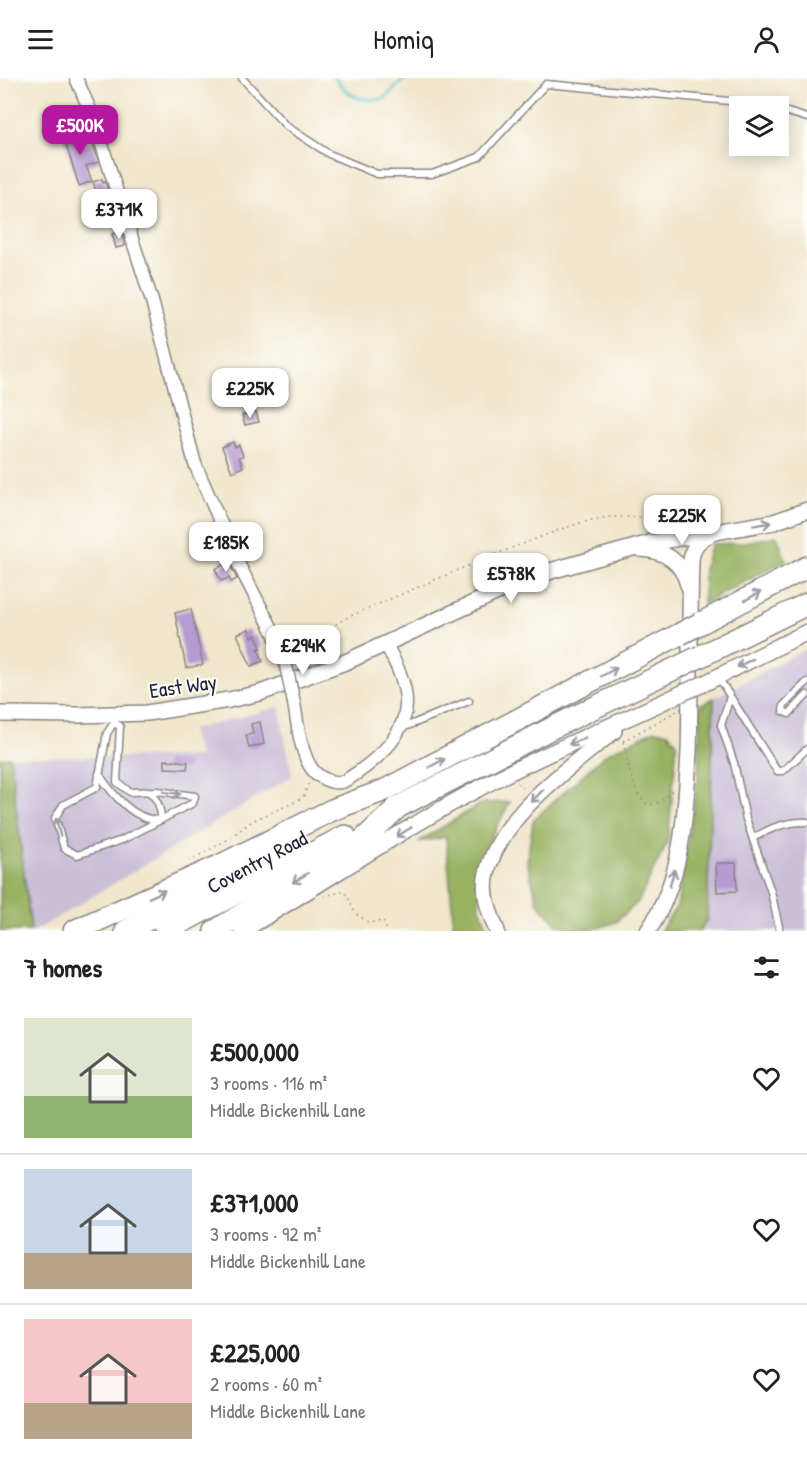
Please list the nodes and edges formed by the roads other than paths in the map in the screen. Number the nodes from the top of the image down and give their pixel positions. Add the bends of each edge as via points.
1 (76, 78) edge
2 (242, 78) edge
3 (729, 101) edge
4 (789, 112) edge
5 (807, 118) edge
6 (807, 510) edge
7 (716, 532) junction
8 (633, 549) junction
9 (807, 567) edge
10 (690, 594) junction
11 (807, 604) edge
12 (807, 632) edge
13 (386, 644) junction
14 (718, 677) junction
15 (807, 682) edge
16 (807, 694) edge
17 (730, 697) junction
18 (469, 701) dead end
19 (0, 714) edge
20 (114, 718) junction
21 (630, 718) junction
22 (400, 729) junction
23 (807, 749) edge
24 (99, 774) junction
25 (385, 790) junction
26 (148, 791) junction
27 (398, 807) junction
28 (161, 820) junction
29 (807, 822) edge
30 (753, 838) junction
31 (74, 931) edge
32 (126, 931) edge
33 (165, 931) edge
34 (215, 931) edge
35 (242, 931) edge
36 (497, 931) edge
37 (648, 931) edge
38 (780, 931) edge

1 - 22 street, bridge via 93,117 152,301 195,464 283,654 311,768 327,780 340,782 371,763
2 - 3 lane via 286,126 329,154 376,174 432,174 479,157 546,84
4 - 5 lane
7 -> 6 street, East Way via 774,522
7 - 8 street, East Way
7 - 10 street via 700,539 693,548
8 - 10 street via 651,549 673,559 685,574
8 - 13 street, East Way via 554,570 504,589
25 -> 9 highway, bridge
37 -> 10 street via 660,913 673,878 687,807
11 - 27 highway, Coventry Road, bridge
12 -> 14 street
13 - 20 street, East Way via 260,693
13 - 22 street via 405,694
14 - 17 lane
14 - 21 street, bridge via 680,702
15 - 16 lane via 783,705 783,711 789,714
17 - 23 lane via 777,771 783,771
17 - 30 lane via 722,725
18 - 22 lane
19 - 20 street, East Way
20 - 24 lane
20 - 26 lane via 120,726 117,782 130,792
21 -> 35 street via 485,785
21 -> 36 street via 534,799 492,855 485,880 487,908
24 - 28 lane via 130,810 151,821
28 -> 24 lane via 122,840 77,855 64,848 55,818 63,805 97,787
31 -> 25 highway via 332,810
25 - 32 highway, Coventry Road via 291,845
26 - 28 lane via 161,809
26 -> 28 lane via 195,795 194,803
27 - 33 highway, Coventry Road
27 -> 34 highway via 363,840
29 - 30 lane via 772,827
30 - 38 lane

